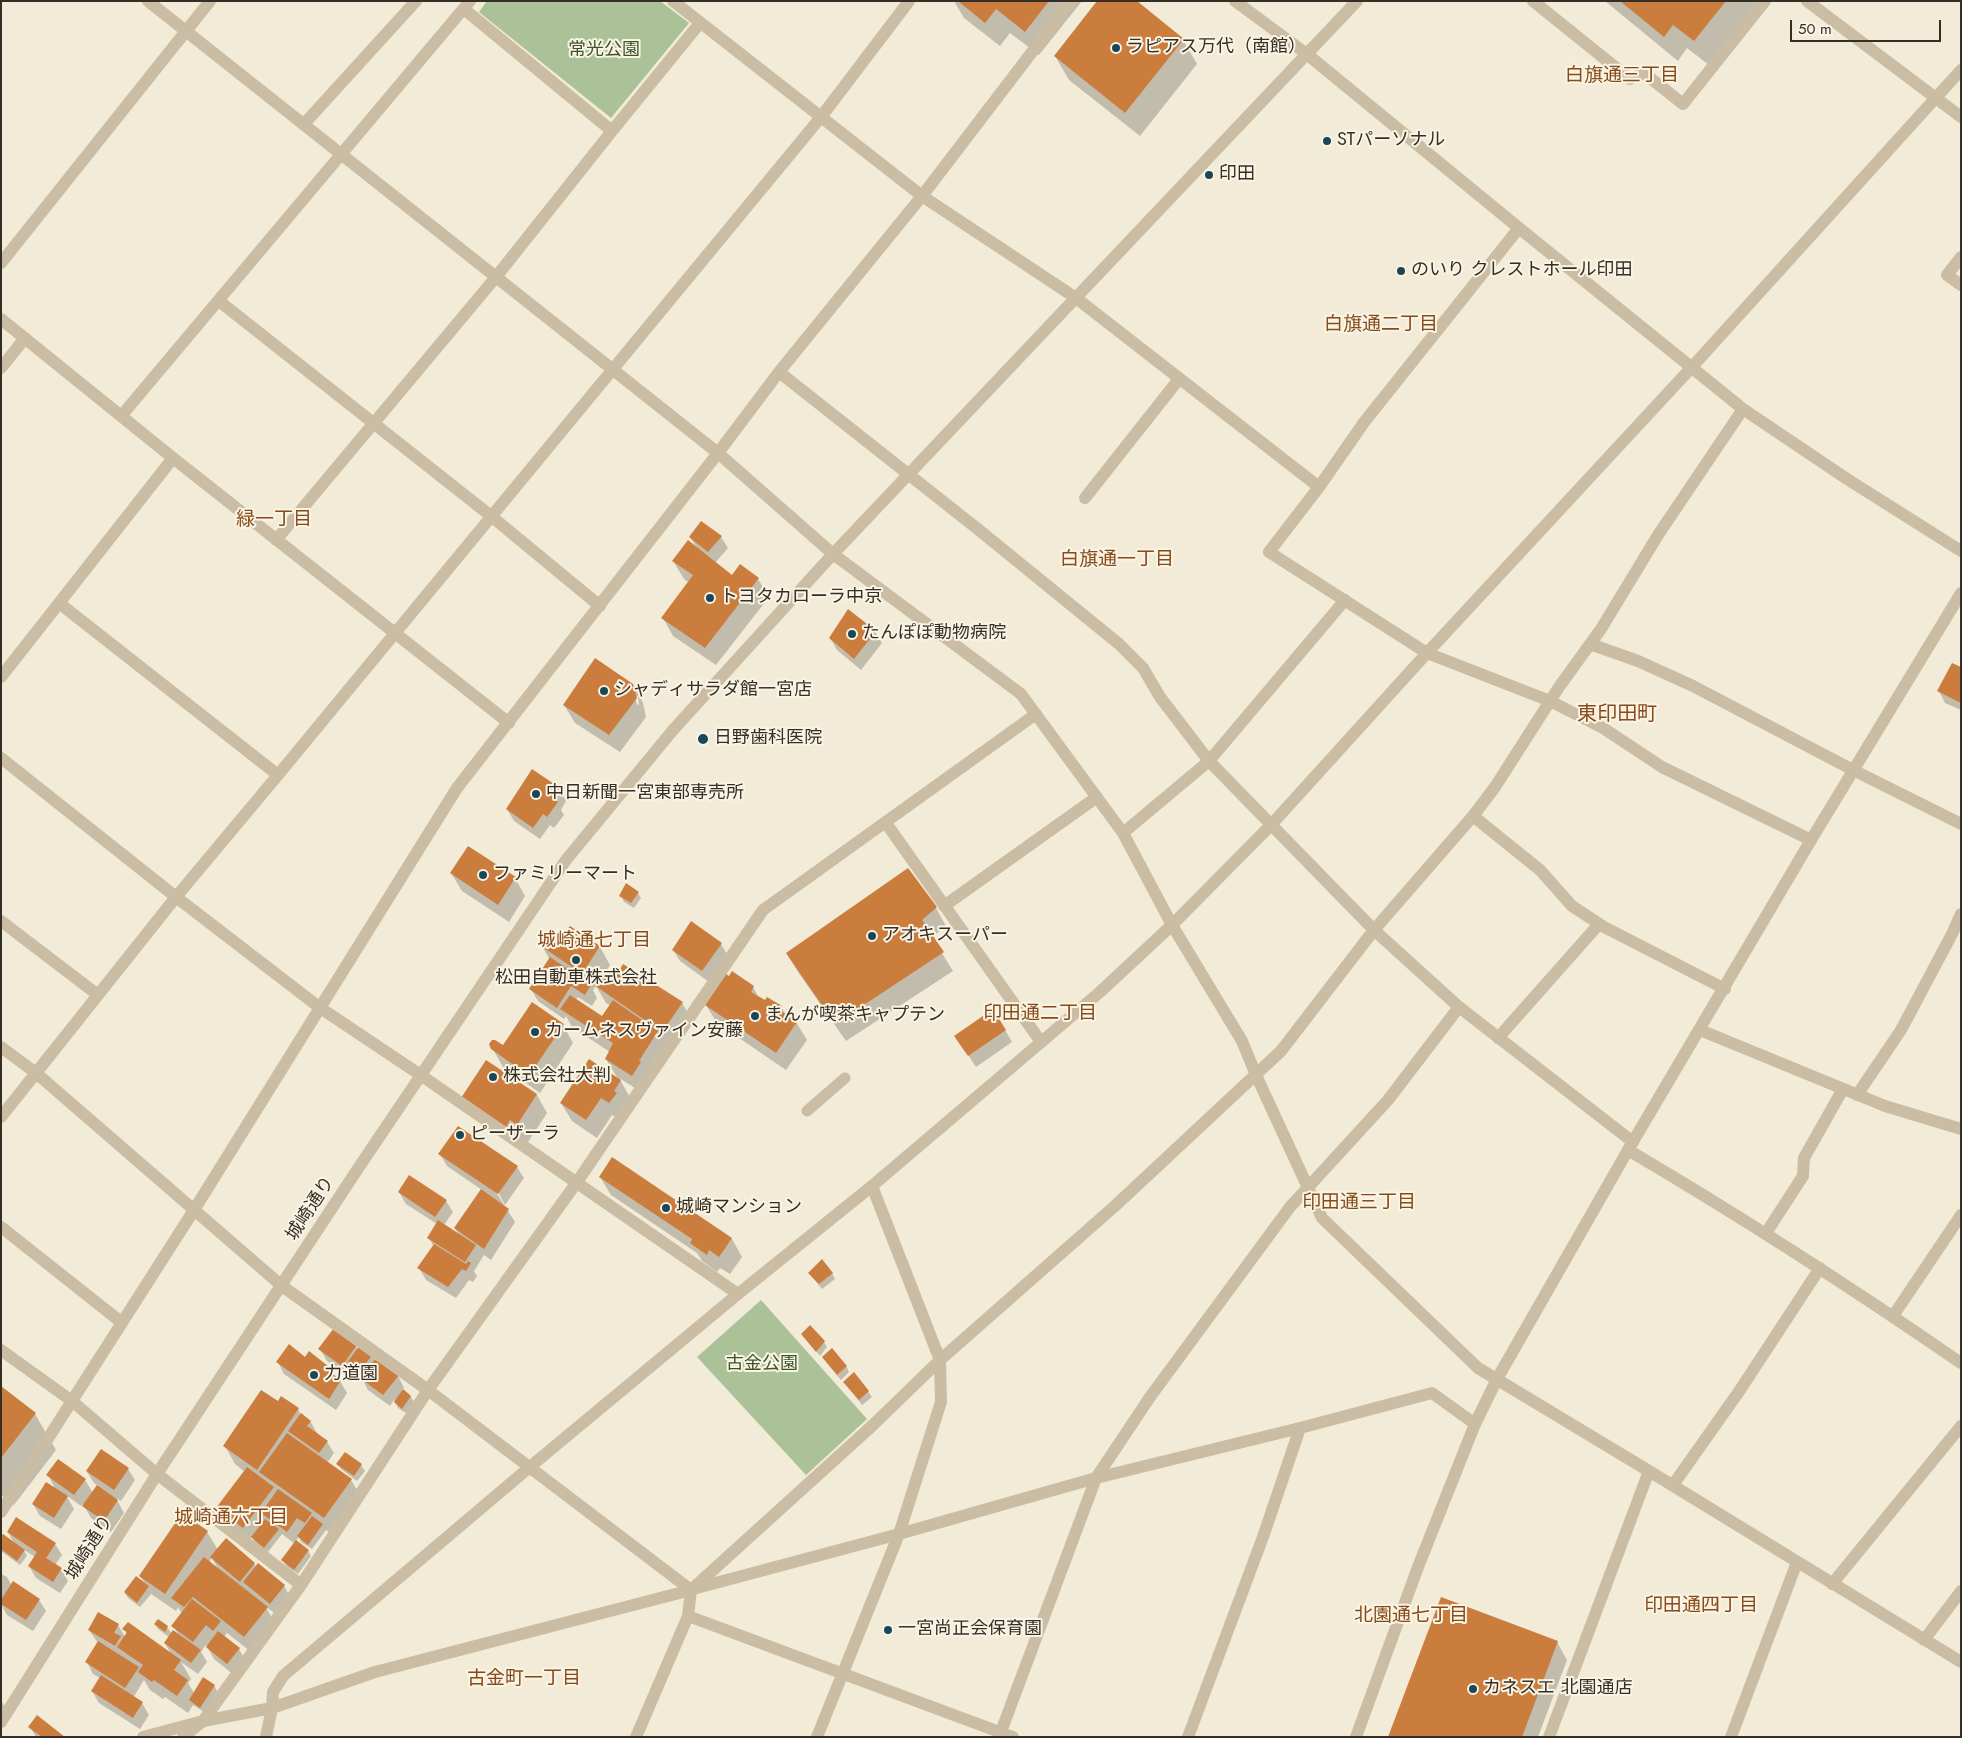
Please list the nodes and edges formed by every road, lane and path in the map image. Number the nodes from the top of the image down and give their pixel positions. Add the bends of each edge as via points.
1 (148, 1) edge
2 (210, 1) edge
3 (416, 1) edge
4 (673, 1) edge
5 (909, 1) edge
6 (1071, 1) edge
7 (1235, 1) edge
8 (1357, 1) edge
9 (1533, 1) edge
10 (1766, 1) edge
11 (1807, 1) edge
12 (467, 5) edge
13 (700, 23) junction
14 (188, 31) junction
15 (1308, 55) junction
16 (1961, 70) edge
17 (1935, 98) junction
18 (821, 117) junction
19 (1961, 117) edge
20 (304, 124) junction
21 (612, 131) junction
22 (342, 154) junction
23 (922, 196) junction
24 (1519, 228) junction
25 (1961, 257) edge
26 (1, 263) edge
27 (496, 277) junction
28 (1961, 285) edge
29 (1076, 298) junction
30 (218, 301) junction
31 (1, 319) edge
32 (25, 338) junction
33 (1692, 367) junction
34 (1, 368) edge
35 (613, 368) junction
36 (779, 372) junction
37 (1179, 379) junction
38 (1743, 409) junction
39 (122, 415) junction
40 (373, 424) junction
41 (718, 453) junction
42 (173, 458) junction
43 (908, 475) junction
44 (1319, 487) junction
45 (1085, 498) dead end
46 (491, 516) junction
47 (276, 540) junction
48 (1961, 551) edge
49 (833, 554) junction
50 (1961, 593) edge
51 (1345, 600) junction
52 (59, 603) junction
53 (600, 606) junction
54 (394, 634) junction
55 (1590, 644) junction
56 (1427, 653) junction
57 (1, 676) edge
58 (1550, 701) junction
59 (1036, 714) junction
60 (509, 723) junction
61 (1, 758) edge
62 (1209, 761) junction
63 (1852, 770) junction
64 (278, 775) junction
65 (1097, 797) junction
66 (1473, 816) junction
67 (886, 823) junction
68 (1961, 824) edge
69 (1271, 825) junction
70 (1123, 833) junction
71 (1811, 840) junction
72 (176, 897) junction
73 (944, 906) junction
74 (1961, 914) edge
75 (1, 921) edge
76 (1600, 924) junction
77 (1172, 925) junction
78 (1374, 930) junction
79 (1957, 937) edge
80 (1725, 989) junction
81 (98, 996) junction
82 (319, 1007) junction
83 (1458, 1007) junction
84 (1700, 1030) junction
85 (1498, 1038) junction
86 (1040, 1042) junction
87 (1, 1047) edge
88 (36, 1073) junction
89 (1256, 1075) junction
90 (422, 1076) junction
91 (845, 1078) dead end
92 (1843, 1089) junction
93 (1857, 1095) junction
94 (807, 1111) dead end
95 (1, 1117) edge
96 (1961, 1129) edge
97 (1631, 1146) junction
98 (578, 1182) junction
99 (872, 1186) junction
100 (1308, 1189) junction
101 (194, 1210) junction
102 (1961, 1215) edge
103 (1, 1227) edge
104 (1766, 1233) junction
105 (1820, 1268) junction
106 (282, 1286) junction
107 (738, 1294) junction
108 (1893, 1316) junction
109 (122, 1322) junction
110 (1, 1350) edge
111 (940, 1360) junction
112 (1961, 1363) edge
113 (1498, 1379) junction
114 (428, 1390) junction
115 (72, 1401) junction
116 (1475, 1424) junction
117 (1961, 1426) edge
118 (1300, 1428) junction
119 (531, 1466) junction
120 (1649, 1471) junction
121 (157, 1474) junction
122 (1096, 1478) junction
123 (1673, 1485) junction
124 (1, 1512) edge
125 (899, 1534) junction
126 (1797, 1562) junction
127 (1832, 1584) junction
128 (301, 1585) junction
129 (691, 1590) junction
130 (1961, 1591) edge
131 (688, 1616) junction
132 (1924, 1640) junction
133 (1961, 1662) edge
134 (842, 1673) junction
135 (272, 1708) junction
136 (203, 1721) junction
137 (1, 1722) edge
138 (1000, 1735) edge
139 (143, 1737) edge
140 (183, 1737) edge
141 (266, 1737) edge
142 (636, 1737) edge
143 (817, 1737) edge
144 (1013, 1737) edge
145 (1188, 1737) edge
146 (1356, 1737) edge
147 (1549, 1737) edge
148 (1731, 1737) edge

1 - 14 street
2 - 14 street
3 - 20 street
4 - 13 street
5 - 18 street
6 - 23 street
7 - 15 street
8 - 15 street, 城崎通り
9 - 10 street via 1630,79 1644,73 1682,104
11 - 17 street
12 - 21 street
12 - 22 street
13 - 18 street
13 - 21 street
14 - 20 street
14 - 26 street
15 - 24 street
15 - 29 street, 城崎通り
16 - 17 street
17 - 19 street
17 - 33 street
18 - 23 street
18 - 35 street
20 - 22 street
21 - 27 street
22 - 27 street
22 - 30 street
23 - 29 street
23 - 36 street
24 - 33 street
24 - 44 street via 1365,421
25 - 28 street via 1947,274
27 - 35 street
27 - 40 street
29 - 37 street
29 - 43 street, 城崎通り
30 - 39 street
30 - 40 street
31 - 32 street
32 - 34 street
32 - 39 street
33 - 38 street
33 - 56 street
35 - 41 street
35 - 46 street
36 - 41 street
36 - 43 street
37 - 44 street
37 - 45 street
38 - 48 street
38 - 55 street
39 - 42 street
40 - 46 street
40 - 47 street
41 - 49 street
41 - 53 street
42 - 47 street
42 - 52 street
43 - 49 street, 城崎通り
43 - 62 street via 1119,644 1144,668 1160,697
44 - 51 street via 1269,552
46 - 53 street
46 - 54 street
47 - 54 street
49 - 59 street via 1021,694
49 - 90 street, 城崎通り via 673,730 566,860
50 - 63 street
51 - 56 street
51 - 62 street
52 - 57 street
52 - 64 street
53 - 60 street
54 - 60 street
54 - 64 street
55 - 58 street
55 - 63 street via 1694,686
56 - 58 street
56 - 69 street
58 - 66 street
58 - 71 street via 1603,728 1662,768
59 - 65 street
59 - 67 street
60 - 82 street via 457,788
61 - 72 street
62 - 69 street
62 - 70 street
63 - 68 street
63 - 71 street
64 - 72 street
65 - 70 street
65 - 73 street
66 - 76 street via 1540,870 1572,906
66 - 78 street
67 - 73 street
67 - 98 street via 763,910
69 - 77 street
69 - 78 street
70 - 77 street
71 - 80 street
72 - 81 street
72 - 82 street
73 - 86 street
74 - 79 street
75 - 81 street
76 - 80 street
76 - 85 street
77 - 86 street
77 - 89 street via 1242,1041
78 - 83 street
78 - 89 street via 1280,1051
79 - 93 street
80 - 84 street
81 - 88 street
82 - 90 street
82 - 101 street
83 - 85 street
83 - 100 street via 1388,1100
84 - 92 street
84 - 97 street
85 - 97 street
86 - 99 street
87 - 88 street
88 - 95 street
88 - 101 street
89 - 100 street
89 - 111 street via 1116,1205
90 - 98 street
90 - 106 street, 城崎通り
91 - 94 lane
92 - 93 street
92 - 104 street via 1804,1158 1803,1176
93 - 96 street
97 - 104 street
97 - 113 street
98 - 107 street
98 - 114 street
99 - 107 street
99 - 111 street
100 - 113 street via 1322,1218 1478,1368
100 - 122 street via 1290,1207 1168,1373
101 - 106 street
101 - 109 street
102 - 108 street
103 - 109 street
104 - 105 street
105 - 108 street
105 - 123 street
106 - 114 street
106 - 121 street, 城崎通り
107 - 119 street
108 - 112 street
109 - 115 street
110 - 115 street
111 - 125 street via 941,1402
111 - 129 street
113 - 116 street
113 - 120 street
114 - 119 street
114 - 128 street
115 - 121 street
115 - 124 street
116 - 118 street via 1432,1393
116 - 146 street
117 - 127 street
118 - 122 street
118 - 145 street
119 - 129 street
119 - 135 street via 283,1676 273,1692
120 - 123 street
120 - 147 street
121 - 128 street
121 - 137 street, 城崎通り
122 - 125 street
122 - 138 street
123 - 126 street
125 - 129 street
125 - 134 street
126 - 127 street
126 - 148 street
127 - 132 street
128 - 136 street
129 - 131 street
129 - 135 street via 375,1672
130 - 132 street
131 - 134 street
131 - 142 street
132 - 133 street
134 - 138 street
134 - 143 street
135 - 136 street
135 - 141 street
136 - 139 street
136 - 140 street
138 - 144 street

